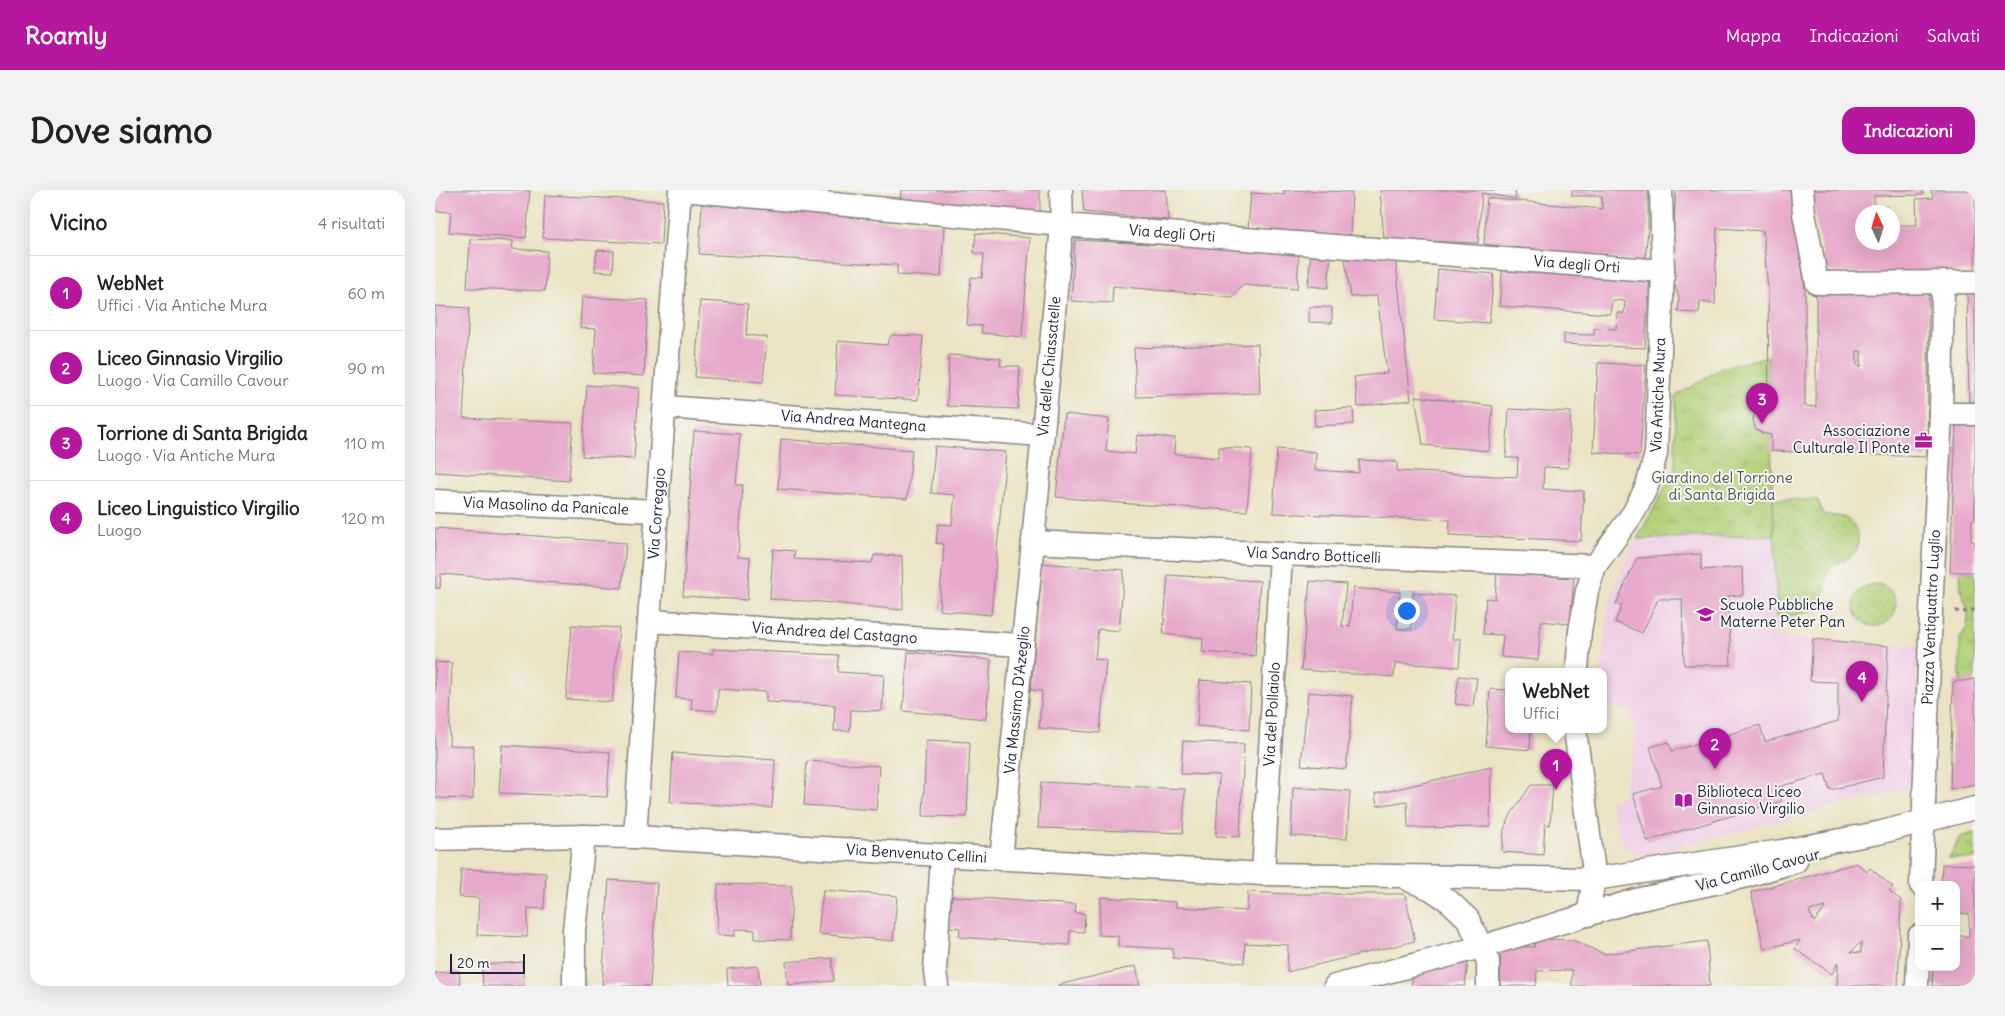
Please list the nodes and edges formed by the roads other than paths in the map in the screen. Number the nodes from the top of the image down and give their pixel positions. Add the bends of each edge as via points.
1 (681, 190) edge
2 (1061, 190) edge
3 (1661, 190) edge
4 (1802, 190) edge
5 (1062, 225) junction
6 (1663, 271) junction
7 (1975, 282) edge
8 (1943, 284) junction
9 (665, 407) junction
10 (1941, 414) junction
11 (1975, 414) edge
12 (1042, 435) junction
13 (435, 501) edge
14 (658, 511) junction
15 (1033, 542) junction
16 (1281, 554) junction
17 (1595, 566) junction
18 (649, 621) junction
19 (1021, 645) junction
20 (1577, 668) edge
21 (1576, 733) edge
22 (1975, 808) edge
23 (1923, 821) junction
24 (1878, 833) junction
25 (584, 836) junction
26 (635, 837) junction
27 (435, 839) edge
28 (1782, 851) junction
29 (942, 856) junction
30 (1001, 859) junction
31 (1263, 874) junction
32 (1398, 876) junction
33 (1605, 877) junction
34 (1921, 881) edge
35 (1637, 900) junction
36 (1588, 915) junction
37 (1481, 948) junction
38 (1918, 971) edge
39 (573, 986) edge
40 (937, 986) edge
41 (1335, 986) edge
42 (1488, 986) edge
43 (1917, 986) edge

1 - 5 street, Via degli Orti
1 - 9 street, Via Correggio
2 - 5 street, Via delle Chiassatelle
3 - 6 street, Via Antiche Mura
4 - 8 street via 1817,282
5 - 6 street, Via degli Orti
5 - 12 street, Via delle Chiassatelle
6 - 17 street, Via Antiche Mura via 1656,454 1647,486 1634,512
7 - 8 street
8 - 10 street, Piazza Ventiquattro Luglio
9 - 12 street, Via Andrea Mantegna
9 - 14 street, Via Correggio
10 - 11 street
10 - 23 street, Piazza Ventiquattro Luglio
12 - 15 street, Via delle Chiassatelle
13 - 14 street, Via Masolino da Panicale
14 - 18 street, Via Correggio
15 - 16 street, Via Sandro Botticelli
15 - 19 street, Via Massimo D'Azeglio
16 - 17 street, Via Sandro Botticelli
16 - 31 street, Via del Pollaiolo
17 - 20 street, Via Antiche Mura via 1587,591
18 - 19 street, Via Andrea del Castagno
18 - 26 street, Via Correggio
19 - 30 street, Via Massimo D'Azeglio
21 - 33 street
22 - 23 street, Via Camillo Cavour
23 - 24 street, Via Camillo Cavour
23 - 34 street, Piazza Ventiquattro Luglio
24 - 28 street, Via Camillo Cavour
24 - 35 street, Via Camillo Cavour via 1747,876
25 - 26 street, Via Benvenuto Cellini
25 - 27 street, Via Benvenuto Cellini
25 - 39 street via 573,930
26 - 29 street, Via Benvenuto Cellini
28 - 33 street, Via Camillo Cavour
28 - 35 street, Via Camillo Cavour via 1687,880
29 - 30 street, Via Benvenuto Cellini
29 - 40 street via 935,971
30 - 31 street, Via Benvenuto Cellini
31 - 32 street, Via Benvenuto Cellini
32 - 33 street, Via Camillo Cavour
32 - 37 street via 1431,889 1450,902 1468,918
33 - 35 street
33 - 36 street
35 - 36 street, Via Camillo Cavour
36 - 37 street, Via Camillo Cavour
37 - 41 street, Via Camillo Cavour
37 - 42 street via 1488,961
38 - 43 street

